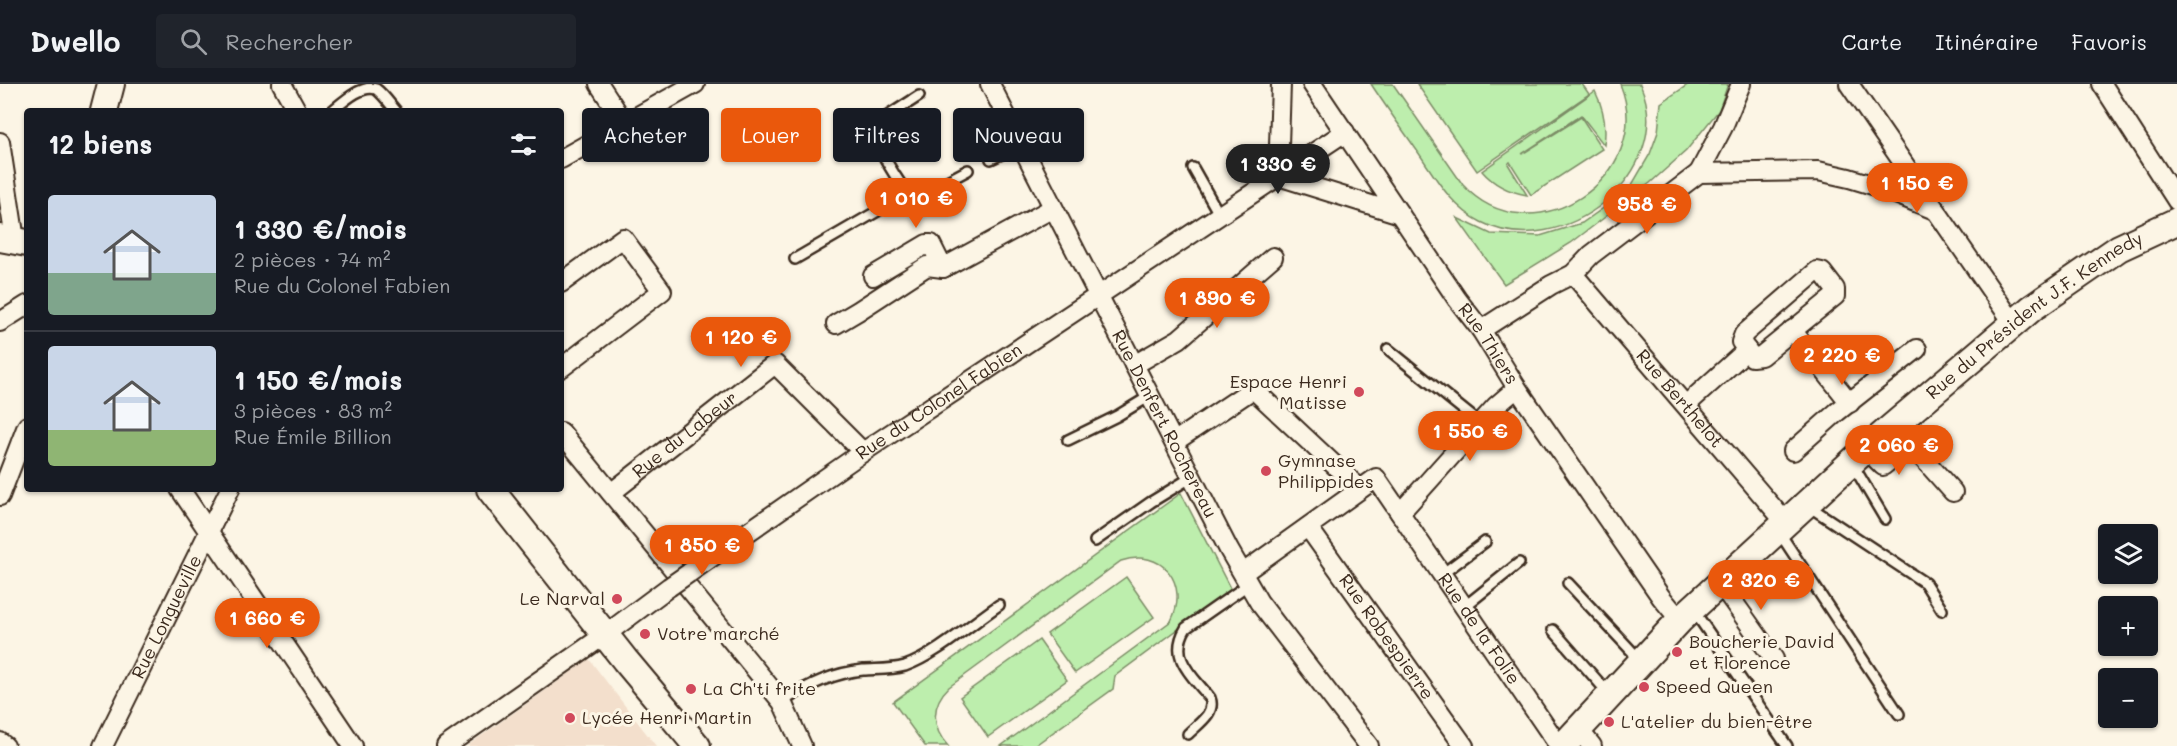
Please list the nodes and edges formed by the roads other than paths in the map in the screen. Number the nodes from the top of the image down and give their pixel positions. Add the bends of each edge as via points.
1 (111, 84) edge
2 (282, 84) edge
3 (599, 84) edge
4 (695, 84) edge
5 (990, 84) edge
6 (1281, 84) edge
7 (1312, 84) edge
8 (1741, 84) edge
9 (1849, 84) edge
10 (2102, 84) edge
11 (919, 96) dead end
12 (105, 108) edge
13 (295, 108) edge
14 (336, 108) edge
15 (393, 108) edge
16 (615, 108) edge
17 (653, 108) edge
18 (1002, 108) edge
19 (1345, 132) junction
20 (0, 142) edge
21 (582, 148) edge
22 (564, 157) edge
23 (1030, 162) edge
24 (1193, 168) dead end
25 (968, 170) dead end
26 (1699, 173) junction
27 (1278, 176) junction
28 (907, 195) junction
29 (2177, 201) edge
30 (1053, 208) junction
31 (1936, 211) junction
32 (1400, 213) junction
33 (1219, 214) junction
34 (2177, 221) edge
35 (14, 247) edge
36 (1273, 257) dead end
37 (795, 259) dead end
38 (943, 268) junction
39 (1573, 274) junction
40 (873, 276) dead end
41 (564, 281) edge
42 (1099, 297) junction
43 (24, 307) edge
44 (0, 322) edge
45 (836, 324) dead end
46 (2014, 324) junction
47 (1481, 330) junction
48 (1792, 330) junction
49 (1388, 349) dead end
50 (1917, 349) dead end
51 (1747, 350) junction
52 (1134, 364) junction
53 (564, 366) edge
54 (1517, 388) junction
55 (1150, 396) junction
56 (1850, 403) junction
57 (1686, 405) junction
58 (1481, 424) junction
59 (24, 434) edge
60 (564, 436) edge
61 (1068, 440) dead end
62 (1174, 442) junction
63 (1793, 451) dead end
64 (863, 452) junction
65 (1858, 456) junction
66 (1192, 477) junction
67 (1360, 489) junction
68 (182, 492) edge
69 (229, 492) edge
70 (492, 492) edge
71 (1953, 492) dead end
72 (611, 493) junction
73 (0, 496) edge
74 (1805, 504) junction
75 (1400, 513) junction
76 (1885, 519) dead end
77 (1782, 526) junction
78 (1308, 527) junction
79 (210, 531) junction
80 (1095, 541) dead end
81 (1485, 542) dead end
82 (1519, 563) dead end
83 (1442, 574) junction
84 (1246, 578) junction
85 (1568, 583) dead end
86 (1720, 583) junction
87 (999, 605) dead end
88 (1464, 607) junction
89 (1942, 610) dead end
90 (1687, 614) junction
91 (1553, 630) dead end
92 (606, 634) junction
93 (1774, 659) dead end
94 (1641, 661) junction
95 (1609, 695) junction
96 (782, 702) junction
97 (1899, 714) dead end
98 (1188, 734) dead end
99 (0, 742) edge
100 (1573, 742) edge
101 (5, 746) edge
102 (103, 746) edge
103 (353, 746) edge
104 (446, 746) edge
105 (697, 746) edge
106 (802, 746) edge
107 (1369, 746) edge
108 (1464, 746) edge
109 (1787, 746) edge

1 - 12 main road
2 - 13 street
3 - 16 street
4 - 17 street
5 - 18 street, Rue Denfert Rochereau
6 - 27 street
7 - 19 street, Rue Thiers
8 - 26 street
9 - 31 street
10 - 29 street
11 - 28 lane via 877,123 874,131 876,142
14 - 15 lane via 360,87 368,86 375,88
19 - 27 street, Rue du Colonel Fabien
19 - 32 street, Rue Thiers
20 - 35 street
21 - 22 street
23 - 30 street, Rue Denfert Rochereau
24 - 33 lane
25 - 28 lane via 940,185
26 - 31 street via 1818,171 1879,187
26 - 39 street via 1591,255
27 - 32 street
27 - 33 street, Rue du Colonel Fabien
28 - 37 lane
30 - 38 street
30 - 42 street, Rue Denfert Rochereau
31 - 46 street
32 - 47 street, Rue Thiers
33 - 42 street, Rue du Colonel Fabien
34 - 46 main road, Rue du Président J.F. Kennedy via 2119,248
36 - 52 street via 1179,339
38 - 40 street via 931,244 927,244
38 - 45 street via 927,266
39 - 47 street
39 - 57 street, Rue Berthelot
41 - 53 street via 623,238 662,291
42 - 52 street, Rue Denfert Rochereau
42 - 64 street, Rue du Colonel Fabien
43 - 44 street
46 - 65 main road, Rue du Président J.F. Kennedy
47 - 54 street, Rue Thiers
48 - 51 street via 1761,356 1752,357
48 - 51 street via 1835,296 1835,289 1822,272 1817,272 1744,334 1741,342
48 - 56 street
49 - 58 lane
50 - 56 street
51 - 57 street
52 - 55 street, Rue Denfert Rochereau
54 - 58 street
54 - 90 street, Rue Thiers via 1661,597
55 - 61 lane
55 - 62 street, Rue Denfert Rochereau
56 - 63 street
57 - 77 street, Rue Berthelot
58 - 75 street
59 - 73 street
60 - 72 street
62 - 66 street, Rue Denfert Rochereau
62 - 67 street via 1252,389
64 - 72 street, Rue du Labeur via 775,364
64 - 92 street, Rue du Colonel Fabien, bridge
65 - 71 street via 1883,466 1904,449 1921,456
65 - 74 main road, Rue du Président J.F. Kennedy
65 - 76 lane
66 - 80 lane
66 - 84 street, Rue Denfert Rochereau
67 - 75 street, Rue de la Folie via 1376,478
67 - 78 street
68 - 79 street
69 - 79 street, Rue Longueville
70 - 92 main road
72 - 96 street
74 - 77 main road, Rue du Président J.F. Kennedy
74 - 89 lane via 1925,583
75 - 83 street, Rue de la Folie
77 - 86 main road, Rue du Président J.F. Kennedy
77 - 97 lane
78 - 84 street
78 - 108 street, Rue Robespierre
79 - 102 street, Rue Longueville
79 - 103 street
81 - 83 lane
82 - 88 lane
83 - 88 street, Rue de la Folie
84 - 98 lane via 1186,628 1180,638 1181,661 1212,704 1211,711
84 - 107 street, Rue Denfert Rochereau via 1259,602
85 - 94 lane
86 - 90 main road, Rue du Président J.F. Kennedy
86 - 93 street
87 - 96 lane via 906,665 822,679
88 - 100 street, Rue de la Folie
90 - 94 main road, Rue du Président J.F. Kennedy
90 - 109 lane
91 - 95 lane
92 - 104 street, Rue du Colonel Fabien
92 - 105 main road
94 - 95 main road, Rue du Président J.F. Kennedy
95 - 100 main road, Rue du Président J.F. Kennedy
96 - 106 street
99 - 101 street

